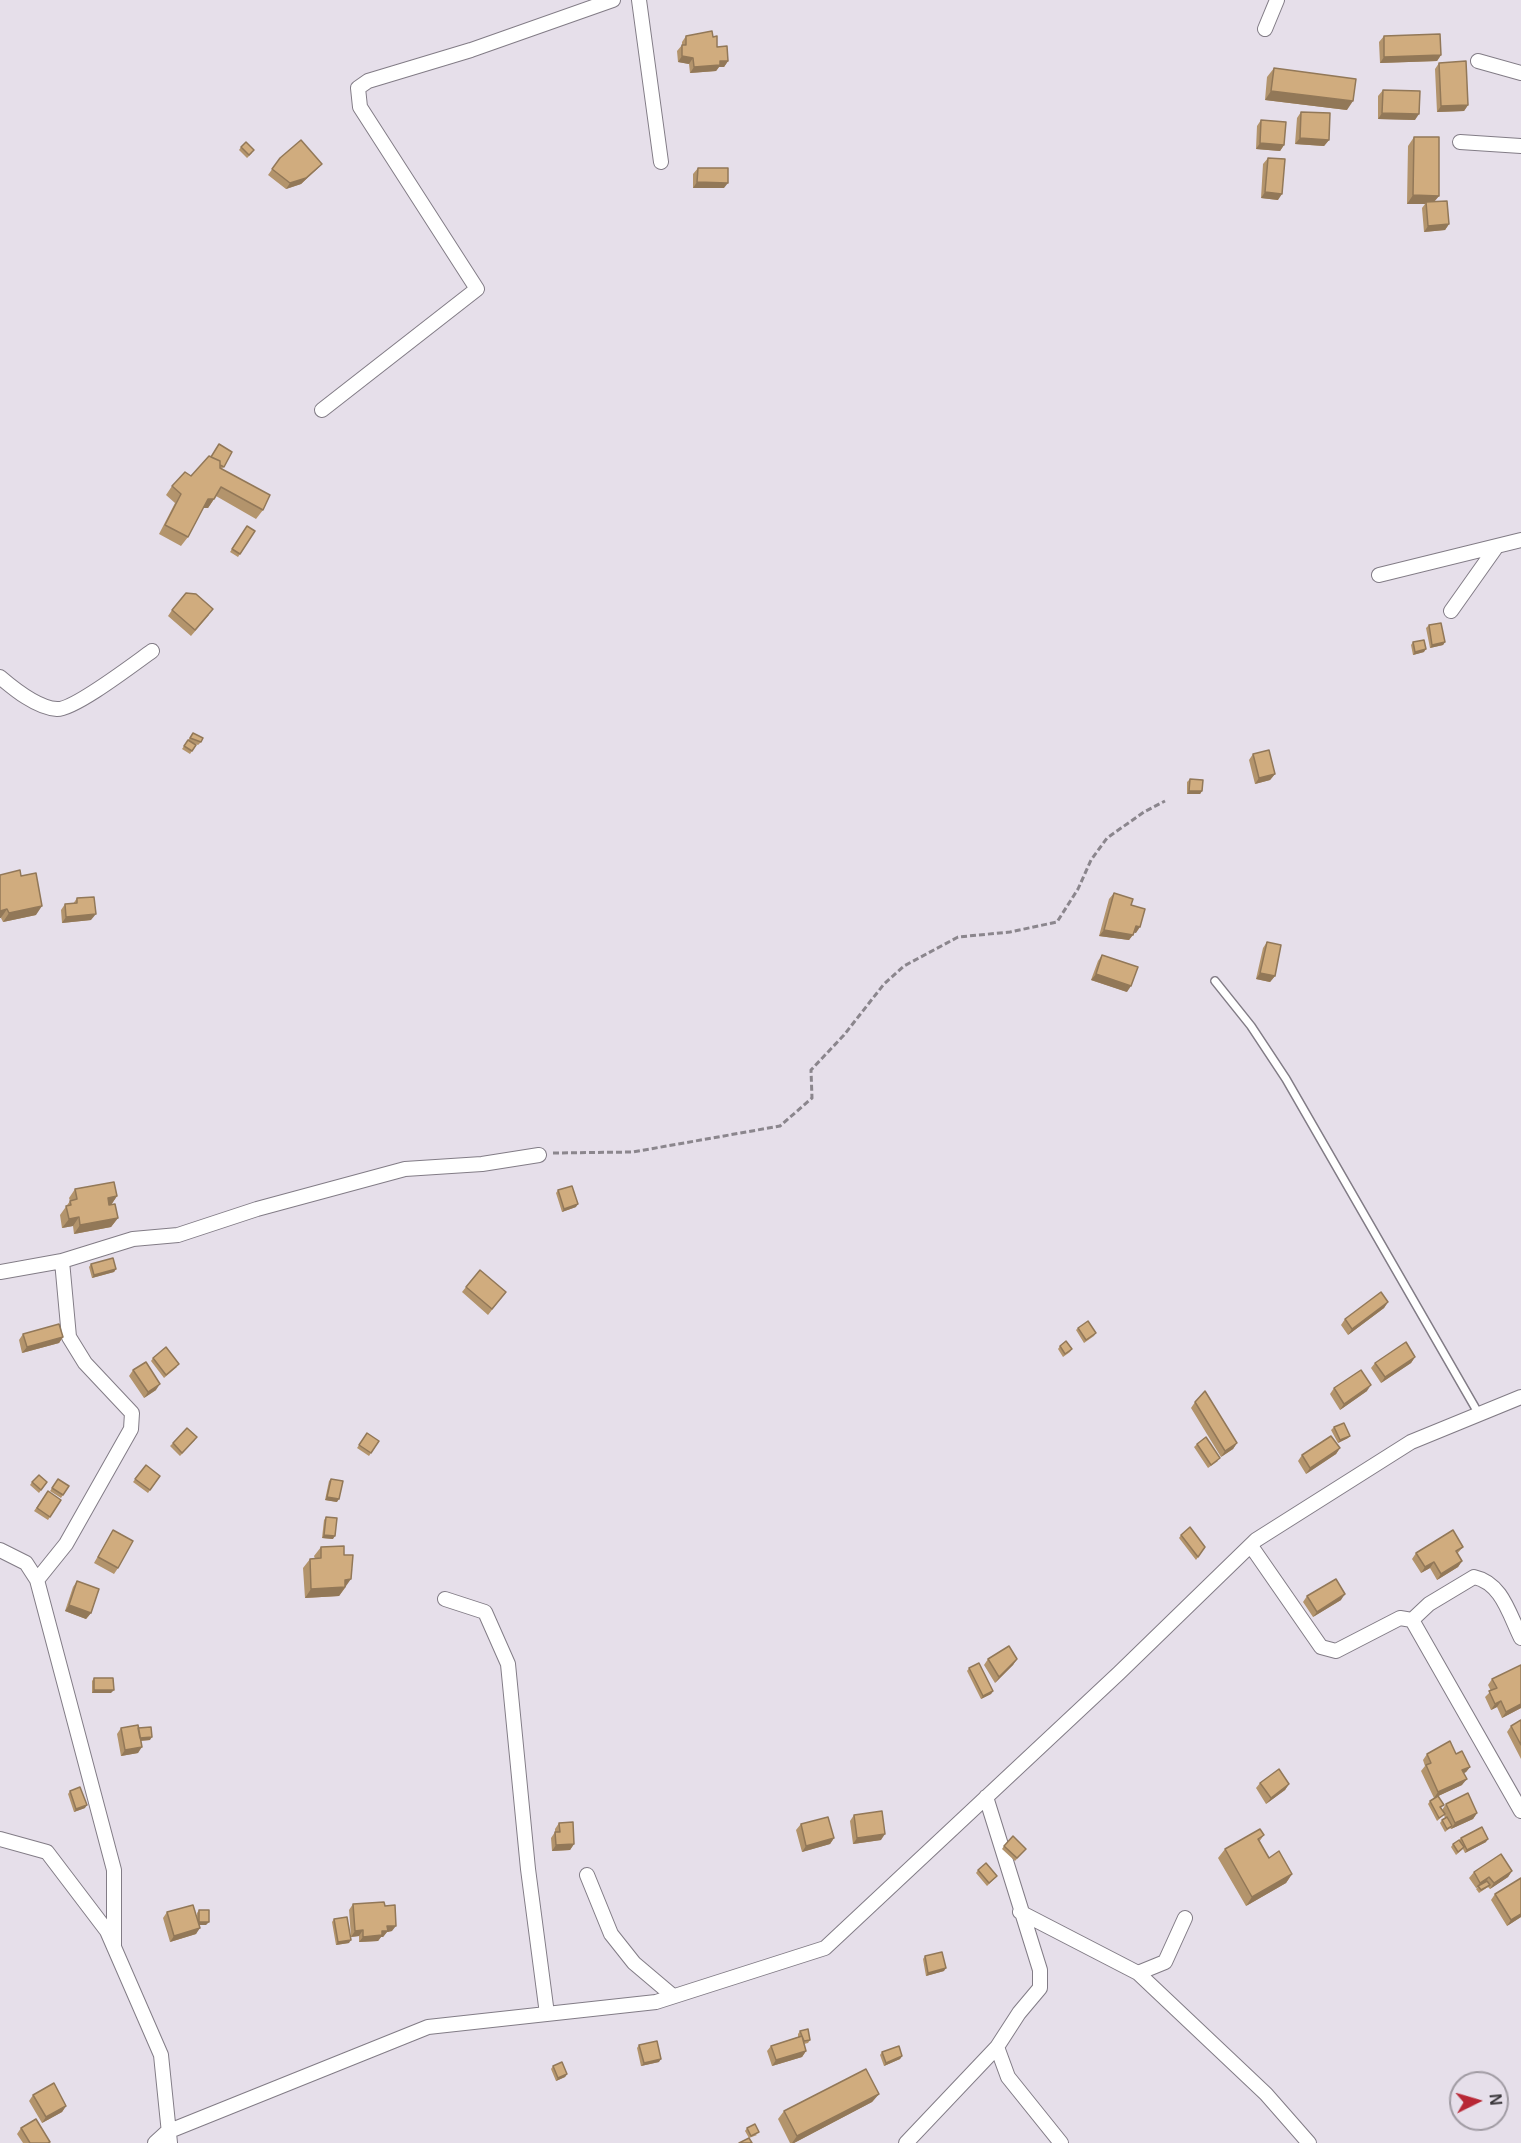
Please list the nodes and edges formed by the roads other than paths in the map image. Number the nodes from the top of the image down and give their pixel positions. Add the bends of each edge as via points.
1 (613, 0) edge
2 (639, 0) edge
3 (1277, 0) edge
4 (1265, 29) dead end
5 (1478, 61) dead end
6 (1521, 73) edge
7 (1460, 142) dead end
8 (1521, 146) edge
9 (661, 162) dead end
10 (322, 410) dead end
11 (1521, 540) edge
12 (1497, 546) junction
13 (1379, 575) dead end
14 (1451, 610) dead end
15 (152, 651) dead end
16 (0, 677) edge
17 (1215, 981) dead end
18 (539, 1155) road end
19 (62, 1261) junction
20 (0, 1272) edge
21 (1521, 1397) edge
22 (1480, 1416) junction
23 (1251, 1546) junction
24 (0, 1550) edge
25 (37, 1580) junction
26 (445, 1599) dead end
27 (1412, 1620) junction
28 (1521, 1638) edge
29 (986, 1797) junction
30 (1521, 1811) edge
31 (0, 1839) edge
32 (587, 1875) dead end
33 (1020, 1912) junction
34 (1185, 1918) dead end
35 (114, 1947) junction
36 (1138, 1973) junction
37 (673, 1996) junction
38 (547, 2013) junction
39 (997, 2047) junction
40 (168, 2137) edge
41 (155, 2143) edge
42 (906, 2143) edge
43 (1061, 2143) edge
44 (1309, 2143) edge

1 - 10 street via 368,81 358,88 360,107 477,289
2 - 9 street
3 - 4 street
5 - 6 street
7 - 8 street
11 - 12 street
12 - 13 street
12 - 14 street
15 - 16 street via 60,710 16,690
17 - 22 lane via 1286,1079
18 - 19 street via 482,1164 405,1169 178,1235 133,1239
19 - 20 street
19 - 25 street via 69,1337 85,1363 132,1413 131,1429 66,1544
21 - 22 street
22 - 23 street via 1411,1442
23 - 27 street via 1321,1647 1336,1651 1400,1618
23 - 29 street
24 - 25 street via 26,1563
25 - 35 street via 114,1870
26 - 38 street via 485,1612 508,1664
27 - 28 street via 1429,1604 1474,1577 1496,1587
27 - 30 street
29 - 33 street
29 - 37 street via 825,1948
31 - 35 street via 47,1852 107,1931
32 - 37 street via 611,1934 634,1963
33 - 36 street
33 - 39 street via 1040,1970 1040,1988
34 - 36 street via 1165,1962
35 - 40 street via 161,2055
36 - 44 street via 1266,2094
37 - 38 street
38 - 40 street via 428,2027
39 - 42 street
39 - 43 street via 1008,2077
40 - 41 street

